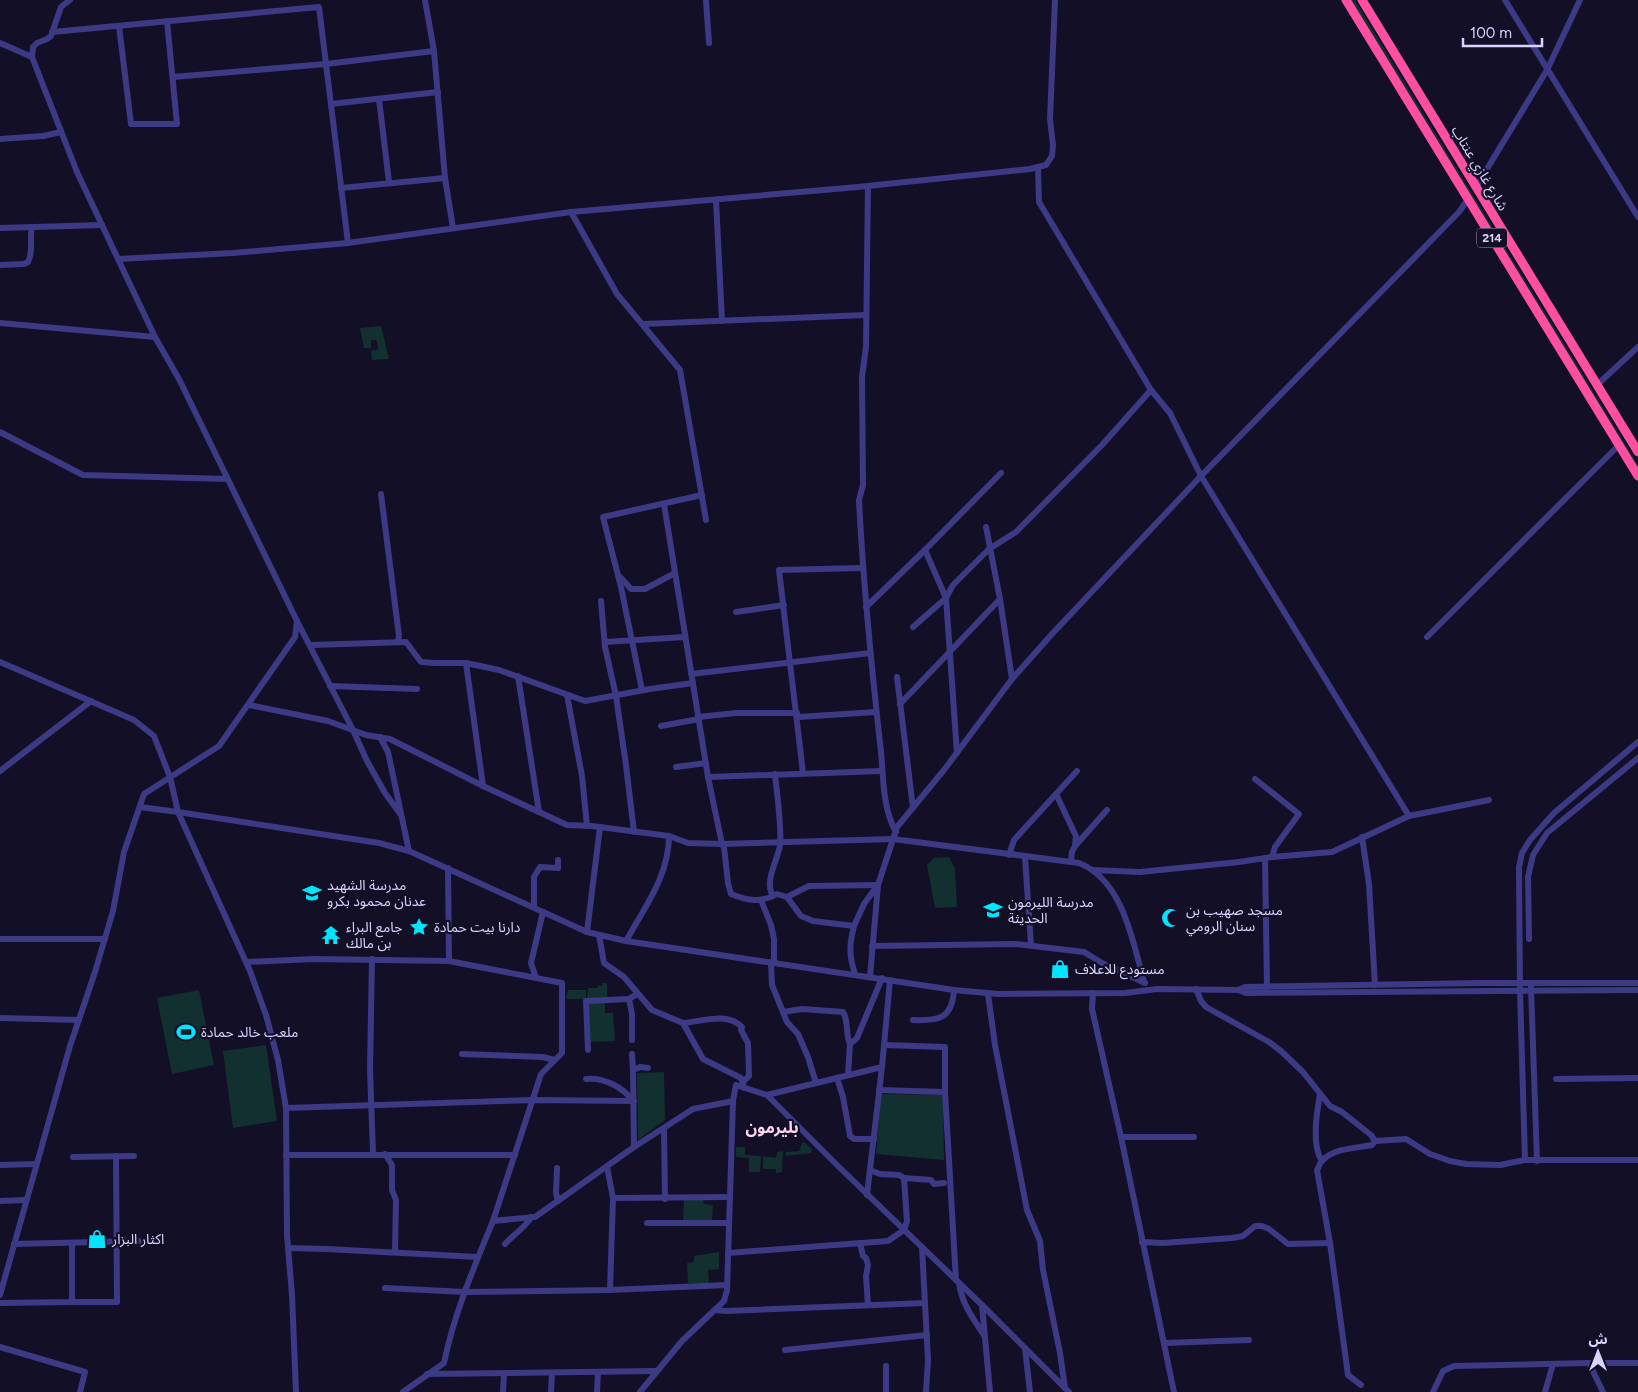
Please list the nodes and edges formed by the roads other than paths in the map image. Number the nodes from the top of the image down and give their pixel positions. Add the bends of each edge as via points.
1 (55, 0) edge
2 (70, 0) edge
3 (425, 0) edge
4 (706, 0) edge
5 (1055, 0) edge
6 (1346, 0) edge
7 (1362, 0) edge
8 (1505, 0) edge
9 (1580, 0) edge
10 (61, 7) junction
11 (167, 21) junction
12 (119, 26) junction
13 (52, 32) junction
14 (0, 43) edge
15 (708, 43) dead end
16 (434, 51) junction
17 (32, 57) junction
18 (326, 64) junction
19 (1547, 70) junction
20 (172, 77) junction
21 (438, 92) junction
22 (379, 100) junction
23 (331, 104) junction
24 (61, 132) junction
25 (0, 139) edge
26 (1038, 167) junction
27 (445, 178) junction
28 (389, 182) junction
29 (868, 186) junction
30 (1476, 187) junction
31 (341, 188) junction
32 (1468, 199) junction
33 (716, 200) junction
34 (571, 212) junction
35 (1638, 217) edge
36 (102, 224) junction
37 (32, 227) junction
38 (0, 228) edge
39 (452, 228) junction
40 (348, 243) junction
41 (118, 259) junction
42 (0, 265) edge
43 (866, 316) junction
44 (722, 321) junction
45 (0, 323) edge
46 (643, 324) junction
47 (155, 337) junction
48 (1638, 347) edge
49 (1597, 385) junction
50 (1150, 390) junction
51 (0, 432) edge
52 (1619, 445) junction
53 (1638, 452) edge
54 (1001, 473) dead end
55 (1201, 476) junction
56 (1638, 476) edge
57 (227, 479) junction
58 (381, 494) dead end
59 (702, 496) junction
60 (664, 504) junction
61 (706, 520) dead end
62 (986, 527) dead end
63 (989, 549) junction
64 (925, 550) junction
65 (862, 568) junction
66 (674, 573) junction
67 (618, 574) junction
68 (946, 598) junction
69 (1000, 599) junction
70 (601, 601) dead end
71 (784, 605) junction
72 (866, 607) junction
73 (736, 612) dead end
74 (297, 621) junction
75 (912, 627) dead end
76 (1427, 637) dead end
77 (685, 638) junction
78 (632, 640) junction
79 (398, 642) junction
80 (605, 642) junction
81 (310, 645) junction
82 (949, 652) junction
83 (870, 653) junction
84 (0, 662) edge
85 (790, 662) junction
86 (466, 663) junction
87 (691, 674) junction
88 (518, 676) junction
89 (897, 677) dead end
90 (1012, 679) junction
91 (693, 683) junction
92 (330, 686) junction
93 (417, 689) dead end
94 (642, 690) junction
95 (568, 695) junction
96 (616, 696) junction
97 (91, 701) junction
98 (900, 704) junction
99 (249, 705) junction
100 (876, 712) junction
101 (797, 715) junction
102 (699, 718) junction
103 (661, 726) dead end
104 (353, 730) junction
105 (380, 737) junction
106 (1638, 742) edge
107 (956, 753) junction
108 (1638, 758) edge
109 (706, 763) junction
110 (676, 767) dead end
111 (0, 771) edge
112 (882, 771) junction
113 (1077, 771) dead end
114 (775, 774) junction
115 (803, 774) junction
116 (170, 777) junction
117 (708, 777) junction
118 (1255, 779) dead end
119 (483, 786) junction
120 (1056, 794) junction
121 (1489, 800) dead end
122 (140, 807) junction
123 (913, 808) junction
124 (1107, 810) dead end
125 (178, 812) junction
126 (539, 812) junction
127 (401, 815) junction
128 (1409, 816) junction
129 (587, 826) junction
130 (600, 827) junction
131 (634, 832) junction
132 (895, 835) junction
133 (669, 836) junction
134 (1362, 837) junction
135 (780, 842) junction
136 (722, 844) junction
137 (1075, 846) junction
138 (409, 850) junction
139 (1009, 854) junction
140 (1025, 857) junction
141 (1268, 857) junction
142 (558, 860) dead end
143 (1071, 861) junction
144 (448, 868) junction
145 (1092, 870) junction
146 (878, 885) junction
147 (1520, 894) junction
148 (1528, 894) junction
149 (773, 896) junction
150 (787, 896) junction
151 (761, 900) junction
152 (534, 907) junction
153 (544, 912) junction
154 (854, 926) junction
155 (587, 932) junction
156 (599, 935) junction
157 (0, 939) edge
158 (105, 939) junction
159 (1529, 939) dead end
160 (626, 942) junction
161 (1031, 945) junction
162 (872, 946) junction
163 (372, 960) junction
164 (448, 961) junction
165 (247, 962) junction
166 (773, 963) junction
167 (855, 974) junction
168 (870, 977) junction
169 (536, 978) junction
170 (882, 978) junction
171 (890, 980) junction
172 (1144, 982) junction
173 (1520, 983) junction
174 (1530, 983) junction
175 (1638, 983) edge
176 (1375, 985) junction
177 (1267, 988) junction
178 (1196, 989) junction
179 (1364, 989) junction
180 (954, 990) junction
181 (1151, 990) junction
182 (1238, 990) junction
183 (1638, 990) edge
184 (1520, 991) junction
185 (1531, 991) junction
186 (1093, 993) junction
187 (637, 994) junction
188 (988, 994) junction
189 (629, 999) junction
190 (782, 1012) junction
191 (0, 1018) edge
192 (79, 1020) junction
193 (913, 1020) dead end
194 (683, 1023) junction
195 (632, 1040) dead end
196 (850, 1044) junction
197 (884, 1045) junction
198 (588, 1050) dead end
199 (462, 1054) dead end
200 (632, 1054) dead end
201 (554, 1060) junction
202 (882, 1067) junction
203 (648, 1068) dead end
204 (634, 1070) junction
205 (848, 1075) junction
206 (1534, 1076) junction
207 (1522, 1077) junction
208 (837, 1078) junction
209 (1638, 1078) edge
210 (586, 1079) dead end
211 (1556, 1079) dead end
212 (816, 1083) junction
213 (743, 1085) junction
214 (879, 1090) junction
215 (945, 1092) junction
216 (1320, 1094) junction
217 (768, 1095) junction
218 (532, 1100) junction
219 (633, 1101) junction
220 (733, 1101) junction
221 (372, 1105) junction
222 (286, 1108) junction
223 (664, 1129) junction
224 (1121, 1137) junction
225 (1194, 1137) dead end
226 (874, 1139) junction
227 (1375, 1141) junction
228 (634, 1147) junction
229 (373, 1154) junction
230 (385, 1154) junction
231 (286, 1155) junction
232 (515, 1155) junction
233 (116, 1156) junction
234 (134, 1156) dead end
235 (72, 1157) dead end
236 (1525, 1160) junction
237 (1638, 1160) edge
238 (1322, 1161) junction
239 (1537, 1161) junction
240 (36, 1164) junction
241 (0, 1165) edge
242 (607, 1167) junction
243 (557, 1168) dead end
244 (870, 1170) junction
245 (904, 1178) junction
246 (944, 1184) dead end
247 (868, 1195) junction
248 (730, 1197) junction
249 (613, 1198) junction
250 (665, 1199) junction
251 (26, 1200) junction
252 (0, 1201) edge
253 (558, 1201) junction
254 (531, 1217) junction
255 (493, 1221) junction
256 (647, 1223) dead end
257 (729, 1223) junction
258 (904, 1230) junction
259 (139, 1241) dead end
260 (72, 1242) junction
261 (117, 1242) junction
262 (1142, 1242) junction
263 (860, 1243) junction
264 (1330, 1243) junction
265 (14, 1244) junction
266 (505, 1244) dead end
267 (922, 1247) junction
268 (289, 1248) junction
269 (395, 1252) junction
270 (728, 1253) junction
271 (478, 1258) junction
272 (958, 1281) junction
273 (727, 1285) junction
274 (386, 1288) dead end
275 (610, 1290) junction
276 (465, 1292) junction
277 (0, 1295) edge
278 (72, 1302) junction
279 (0, 1303) edge
280 (925, 1303) junction
281 (868, 1305) junction
282 (982, 1305) junction
283 (715, 1310) junction
284 (927, 1335) junction
285 (985, 1336) junction
286 (1249, 1340) dead end
287 (1164, 1343) junction
288 (0, 1347) edge
289 (1026, 1348) junction
290 (785, 1350) dead end
291 (1589, 1363) junction
292 (1638, 1363) edge
293 (1553, 1364) junction
294 (886, 1366) dead end
295 (656, 1371) junction
296 (598, 1372) junction
297 (504, 1373) junction
298 (552, 1373) junction
299 (427, 1374) junction
300 (1361, 1385) dead end
301 (1067, 1390) edge
302 (80, 1392) edge
303 (296, 1392) edge
304 (403, 1392) edge
305 (503, 1392) edge
306 (551, 1392) edge
307 (597, 1392) edge
308 (640, 1392) edge
309 (886, 1392) edge
310 (926, 1392) edge
311 (990, 1392) edge
312 (1030, 1392) edge
313 (1174, 1392) edge
314 (1433, 1392) edge
315 (1545, 1392) edge
316 (1603, 1392) edge

1 - 10 street
2 - 10 street
3 - 16 street
4 - 15 street
5 - 26 street via 1050,119 1052,156 1046,165
6 - 32 highway, 214
7 - 30 highway, شارع غازي عنتاب / 214
8 - 19 street
9 - 19 street
10 - 13 street
11 - 12 street
11 - 18 street via 319,7
11 - 20 street
12 - 13 street
12 - 20 street via 132,124 177,124
13 - 17 street via 51,36 33,47
14 - 17 street
16 - 18 street
16 - 21 street
17 - 24 street
18 - 20 street
18 - 23 street
19 - 30 street
19 - 35 street
21 - 22 street
21 - 27 street
22 - 23 street
22 - 28 street
23 - 31 street
24 - 25 street
24 - 36 street
26 - 29 street
26 - 50 street via 1039,202
27 - 28 street
27 - 39 street
28 - 31 street
29 - 33 street
29 - 43 street
30 - 49 highway, شارع غازي عنتاب / 214
31 - 40 street
32 - 52 highway, 214
32 - 55 street via 1459,212
33 - 34 street
33 - 44 street
34 - 39 street
34 - 46 street via 617,294
36 - 37 street
36 - 41 street
37 - 38 street
37 - 42 street via 28,262
39 - 40 street
40 - 41 street
41 - 47 street
43 - 44 street
43 - 65 street via 862,377 863,484 859,500
44 - 46 street
45 - 47 street
46 - 59 street via 680,370
47 - 57 street
48 - 49 street
49 - 53 highway, شارع غازي عنتاب / 214
50 - 55 street via 1170,413
50 - 63 street via 1102,445 1016,532
51 - 57 street via 83,475
52 - 56 highway, 214
52 - 76 street
54 - 64 street
55 - 90 street
55 - 128 street
57 - 74 street
58 - 79 street
59 - 60 street
59 - 61 street
60 - 66 street
60 - 67 street via 603,518
62 - 63 street
63 - 68 street via 953,585
63 - 69 street
64 - 68 street
64 - 72 street
65 - 71 street via 779,570
65 - 72 street
66 - 67 street via 645,589 631,589
66 - 77 street
67 - 78 street
68 - 75 street
68 - 82 street
69 - 82 street
69 - 90 street
70 - 80 street
71 - 73 street
71 - 85 street
72 - 83 street
74 - 81 street
74 - 99 street via 295,637
77 - 78 street
77 - 87 street
78 - 80 street
78 - 94 street
79 - 81 street
79 - 86 street via 406,642 421,662
80 - 96 street
81 - 92 street
82 - 98 street
82 - 107 street
83 - 85 street
83 - 100 street
84 - 97 street
85 - 87 street
85 - 101 street
86 - 88 street
86 - 119 street
87 - 91 street
88 - 95 street
88 - 126 street
89 - 98 street
90 - 107 street
91 - 94 street
91 - 102 street
92 - 93 street
92 - 104 street
94 - 96 street
95 - 96 street via 585,701
95 - 129 street
96 - 131 street
97 - 111 street
97 - 116 street via 134,720 154,736
98 - 123 street
99 - 104 street via 328,721
99 - 116 street via 219,746
100 - 101 street
100 - 112 street
101 - 102 street via 736,713
101 - 115 street
102 - 103 street
102 - 109 street
104 - 105 street
104 - 127 street via 380,785
105 - 119 street
105 - 127 street via 388,752
106 - 147 street via 1554,813 1530,840 1522,852 1519,867
107 - 123 street
108 - 148 street via 1547,833 1532,855
109 - 110 street
109 - 117 street
112 - 115 street
112 - 132 street
113 - 120 street
114 - 115 street
114 - 117 street
114 - 135 street
116 - 122 street via 144,794
116 - 125 street
117 - 136 street
118 - 141 street via 1299,814
119 - 126 street
120 - 137 street via 1076,836
120 - 139 street via 1014,840
121 - 128 street
122 - 125 street
122 - 158 street via 124,852
123 - 132 street via 897,827
124 - 137 street
125 - 138 street
125 - 165 street
126 - 129 street via 567,825
127 - 138 street
128 - 134 street
129 - 130 street
130 - 131 street
130 - 155 street
131 - 133 street
132 - 135 street
132 - 139 street
132 - 146 street
133 - 136 street via 688,844
133 - 160 street via 660,881
134 - 141 street via 1332,852
134 - 176 street via 1369,884
135 - 136 street
135 - 149 street via 772,875 770,892
136 - 151 street via 732,894 742,899
137 - 143 street
138 - 144 street
139 - 140 street
140 - 143 street
140 - 161 street
141 - 145 street via 1140,872
141 - 177 street
142 - 152 street via 558,868 540,867 534,877
143 - 145 street
144 - 152 street
144 - 164 street
145 - 172 street via 1109,887 1128,921
146 - 150 street via 809,886
146 - 154 street
146 - 162 street
147 - 148 street
147 - 173 street
148 - 159 street
149 - 150 street
149 - 151 street
150 - 154 street via 800,916 813,921
151 - 166 street via 774,939
152 - 153 street
153 - 155 street
153 - 169 street via 531,963
154 - 167 street via 850,958
155 - 156 street
156 - 160 street
156 - 187 street via 604,963 624,977
157 - 158 street
158 - 192 street
160 - 166 street
161 - 162 street
161 - 172 street via 1084,952
162 - 168 street
163 - 164 street
163 - 165 street
163 - 221 street
164 - 169 street
165 - 222 street via 266,1015
166 - 167 street
166 - 190 street via 772,985
167 - 168 street
168 - 170 street
169 - 201 street via 562,983 562,1053
170 - 171 street
170 - 196 street via 857,1038
171 - 180 street
171 - 197 street
172 - 181 street
173 - 174 street
173 - 176 street
173 - 184 street
174 - 175 street
174 - 185 street
176 - 179 street
177 - 179 street
177 - 182 street
178 - 181 street
178 - 182 street
178 - 216 street via 1206,1007 1282,1052
179 - 182 street via 1246,993
179 - 184 street
180 - 188 street
180 - 193 street via 949,1012 938,1019
181 - 186 street
183 - 185 street
184 - 185 street
184 - 207 street
185 - 206 street
186 - 188 street
186 - 224 street via 1092,1008
187 - 189 street
187 - 194 street via 652,1010
188 - 301 street via 994,1045 1027,1210 1040,1242
189 - 195 street
189 - 198 street via 586,1001
190 - 196 street via 802,1009 843,1012
190 - 212 street via 798,1034
191 - 192 street
192 - 240 street
194 - 213 street via 704,1059 741,1078
194 - 213 street via 723,1018 742,1027 748,1043 749,1076
196 - 205 street
197 - 202 street
197 - 215 street via 944,1047
199 - 201 street
200 - 204 street
201 - 218 street via 541,1074
202 - 205 street
202 - 214 street
203 - 204 street
204 - 219 street
205 - 208 street
206 - 207 street
206 - 239 street
207 - 236 street
208 - 212 street
208 - 226 street via 850,1136
209 - 211 street
210 - 219 street via 609,1083 627,1093
212 - 217 street
213 - 217 street
213 - 220 street via 736,1085
214 - 215 street
214 - 226 street
215 - 272 street
216 - 227 street via 1330,1106 1342,1112
216 - 238 street via 1316,1146
217 - 247 street
218 - 219 street
218 - 221 street
218 - 232 street
219 - 228 street
220 - 223 street via 693,1109
220 - 248 street
221 - 222 street
221 - 229 street
222 - 231 street
223 - 228 street
223 - 250 street
224 - 225 street
224 - 262 street
226 - 244 street
227 - 236 street via 1406,1139 1430,1154 1466,1164 1500,1165
227 - 238 street via 1372,1145 1337,1152
228 - 242 street
229 - 230 street
229 - 231 street
230 - 232 street
230 - 269 street via 392,1165 392,1190 396,1200
231 - 268 street
232 - 255 street
233 - 234 street
233 - 235 street
233 - 261 street
236 - 239 street
237 - 239 street
238 - 264 street via 1318,1170
240 - 241 street
240 - 251 street
242 - 249 street
242 - 253 street
243 - 253 street
244 - 245 street
244 - 247 street
245 - 246 street
245 - 258 street via 907,1221
247 - 258 street
248 - 250 street
248 - 257 street
249 - 250 street
249 - 275 street
251 - 252 street
251 - 265 street
253 - 254 street
254 - 255 street
254 - 266 street via 529,1223
255 - 271 street
256 - 257 street
257 - 270 street
258 - 263 street via 888,1241
258 - 267 street
259 - 261 street
260 - 261 street
260 - 265 street
260 - 278 street
261 - 278 street via 118,1302
262 - 264 street via 1232,1238 1243,1236 1255,1226 1262,1226 1288,1244
262 - 287 street
263 - 270 street
263 - 281 street via 868,1265
264 - 300 street via 1348,1375
265 - 277 street
267 - 272 street
267 - 280 street
268 - 269 street
268 - 303 street
269 - 271 street
270 - 273 street
271 - 276 street
272 - 282 street
272 - 285 street via 961,1296
273 - 275 street
273 - 283 street via 724,1301
274 - 276 street
275 - 276 street
276 - 299 street via 444,1363
278 - 279 street
280 - 281 street
280 - 284 street
281 - 283 street
282 - 285 street
282 - 289 street
283 - 295 street
284 - 290 street
284 - 310 street
285 - 311 street
286 - 287 street
287 - 313 street
288 - 302 street via 85,1372
289 - 301 street
289 - 312 street
291 - 292 street
291 - 293 street
291 - 316 street
293 - 314 street via 1454,1366 1443,1372
293 - 315 street
294 - 309 street
295 - 296 street
295 - 308 street
296 - 298 street
296 - 307 street
297 - 298 street
297 - 299 street
297 - 305 street
298 - 306 street
299 - 304 street

